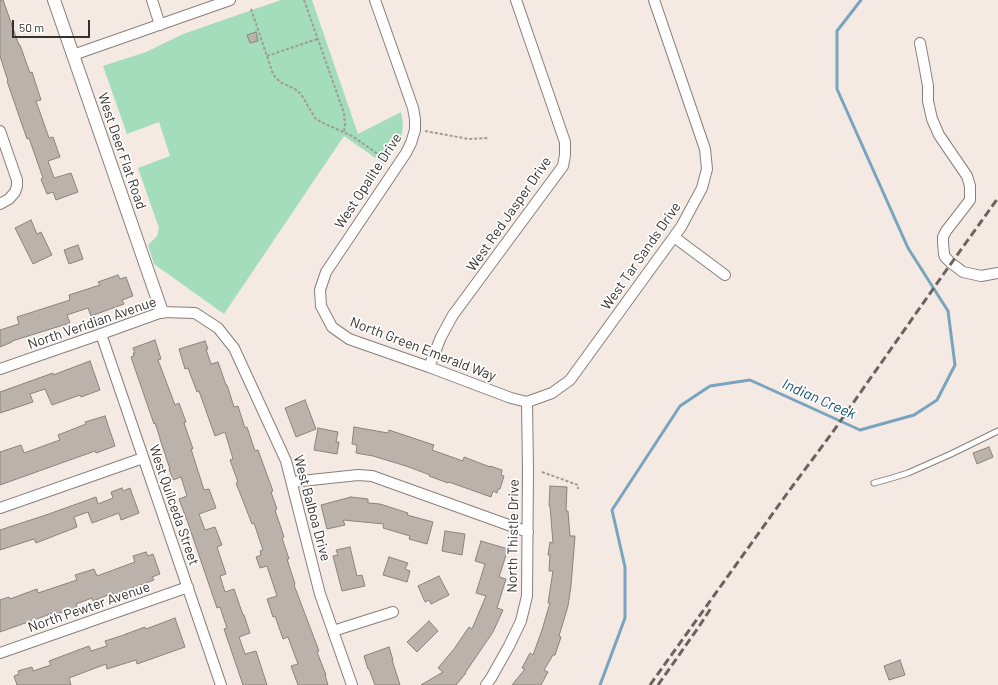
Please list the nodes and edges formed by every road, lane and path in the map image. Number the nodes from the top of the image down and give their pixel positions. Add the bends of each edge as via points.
1 (54, 0) edge
2 (152, 0) edge
3 (230, 0) edge
4 (304, 0) edge
5 (376, 0) edge
6 (516, 0) edge
7 (654, 0) edge
8 (251, 9) dead end
9 (160, 25) junction
10 (317, 38) junction
11 (920, 43) dead end
12 (73, 55) junction
13 (267, 56) junction
14 (415, 130) junction
15 (0, 131) edge
16 (344, 131) junction
17 (489, 138) dead end
18 (388, 161) dead end
19 (0, 204) edge
20 (674, 237) junction
21 (998, 273) edge
22 (726, 275) dead end
23 (321, 306) joint
24 (162, 312) junction
25 (195, 313) joint
26 (101, 334) junction
27 (430, 367) junction
28 (0, 369) edge
29 (527, 402) junction
30 (998, 431) edge
31 (144, 458) junction
32 (542, 472) dead end
33 (292, 482) junction
34 (874, 483) dead end
35 (578, 489) dead end
36 (0, 508) edge
37 (528, 532) junction
38 (188, 587) junction
39 (393, 612) dead end
40 (333, 631) junction
41 (0, 653) edge
42 (221, 685) edge
43 (352, 685) edge
44 (486, 685) edge

1 - 12 street, West Deer Flat Road
2 - 9 street
3 - 9 street
4 - 10 path
5 - 14 street, West Opalite Drive via 413,108
6 - 27 street, West Red Jasper Drive via 564,142 563,166 454,315 440,337
7 - 20 street, West Tar Sands Drive via 705,150 707,169 702,188
8 - 13 path
9 - 12 street
10 - 13 path
10 - 16 path via 344,113
11 - 21 street via 932,119 939,135 967,176 970,186 970,200 943,236 944,254 963,272 981,276
12 - 24 street, West Deer Flat Road
13 - 16 path via 276,78 301,94 315,118
14 - 17 path via 468,139
14 - 23 street, West Opalite Drive via 406,153 326,272 320,290
15 - 19 street via 17,180 15,192
16 - 18 path
20 - 22 street
20 - 29 street, West Tar Sands Drive via 570,380 552,393
23 - 27 street, North Green Emerald Way via 332,327 349,339
24 - 25 street, North Veridian Avenue
24 - 26 street, North Veridian Avenue
25 - 33 street, West Balboa Drive via 218,328 234,348 286,461
26 - 28 street, North Veridian Avenue
26 - 31 street, West Quilceda Street
27 - 29 street, North Green Emerald Way via 510,398
29 - 37 street, North Thistle Drive
30 - 34 lane via 908,473
31 - 36 street
31 - 38 street, West Quilceda Street
32 - 35 path via 578,485
33 - 37 street via 358,475 372,476
33 - 40 street, West Balboa Drive via 320,594
37 - 44 street, North Thistle Drive via 527,596 521,621 510,646
38 - 41 street, North Pewter Avenue
38 - 42 street, West Quilceda Street
39 - 40 street
40 - 43 street, West Balboa Drive

